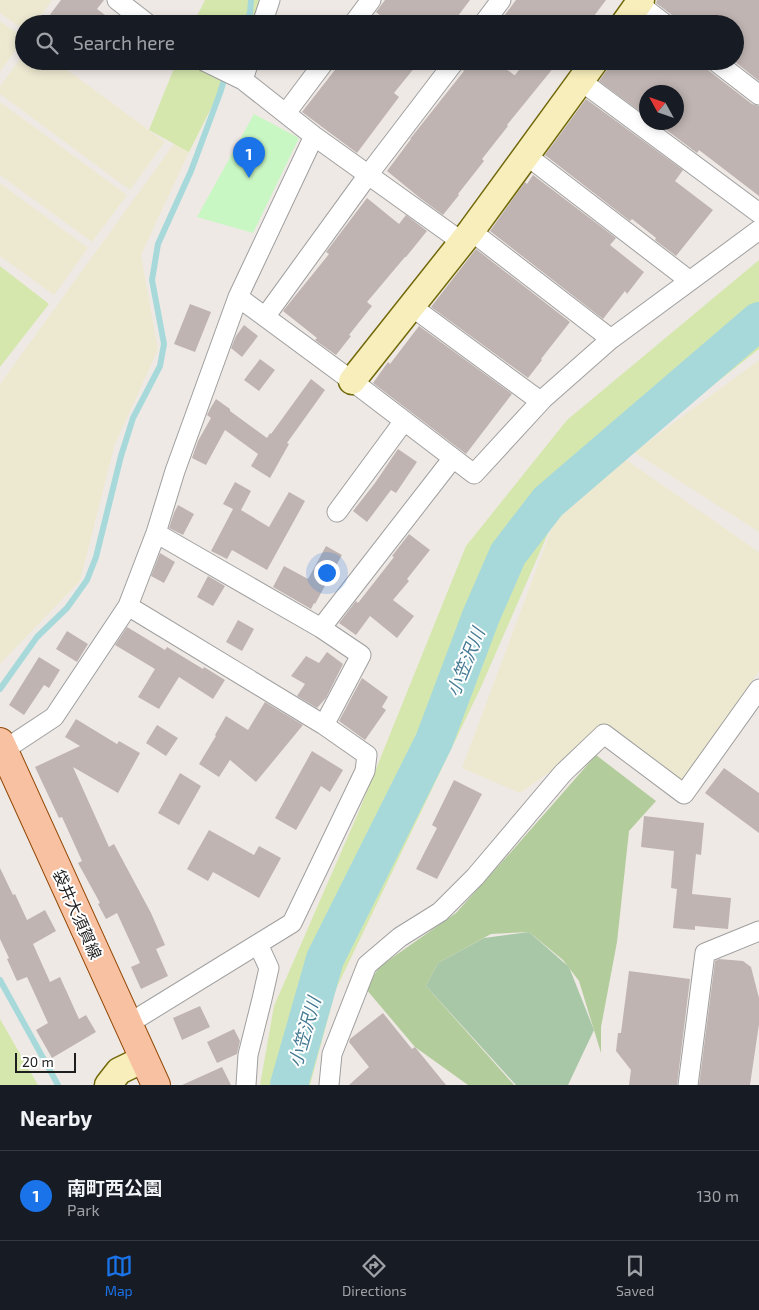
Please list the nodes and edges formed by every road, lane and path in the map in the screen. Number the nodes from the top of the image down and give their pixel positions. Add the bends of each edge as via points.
1 (117, 0) edge
2 (270, 0) edge
3 (371, 0) edge
4 (501, 0) edge
5 (635, 9) edge
6 (136, 15) edge
7 (265, 15) edge
8 (360, 15) edge
9 (490, 15) edge
10 (647, 15) edge
11 (222, 70) edge
12 (246, 70) edge
13 (318, 70) edge
14 (448, 70) edge
15 (727, 70) edge
16 (588, 71) edge
17 (243, 80) junction
18 (759, 95) edge
19 (286, 113) junction
20 (314, 136) junction
21 (526, 155) junction
22 (368, 175) junction
23 (759, 213) edge
24 (759, 230) edge
25 (466, 237) junction
26 (690, 280) junction
27 (238, 297) junction
28 (411, 306) junction
29 (265, 317) junction
30 (611, 339) junction
31 (352, 381) junction
32 (540, 402) junction
33 (404, 421) junction
34 (453, 458) junction
35 (337, 512) dead end
36 (156, 533) junction
37 (128, 606) junction
38 (322, 628) junction
39 (759, 689) edge
40 (324, 725) junction
41 (2, 746) edge
42 (758, 928) edge
43 (258, 944) junction
44 (128, 1024) junction
45 (144, 1058) junction
46 (108, 1085) edge
47 (156, 1085) edge
48 (246, 1085) edge
49 (329, 1085) edge
50 (688, 1085) edge

1 - 6 street
2 - 7 street
3 - 8 street
4 - 9 street
5 - 10 street
11 - 17 street
12 - 17 street
13 - 19 street
14 - 22 street
15 - 18 street
16 - 21 street
16 - 23 street
17 - 19 street
19 - 20 street
20 - 22 street
20 - 27 street
21 - 25 street
21 - 26 street
22 - 25 street
22 - 29 street
24 - 26 street
25 - 28 street
25 - 30 street
26 - 30 street
27 - 29 street
27 - 36 street
28 - 31 street
28 - 32 street
29 - 31 street
30 - 32 street
31 - 33 street
32 - 34 street via 474,474
33 - 34 street
33 - 35 street
34 - 38 street
36 - 37 street
36 - 38 street
37 - 40 street
37 - 41 street via 54,717
38 - 40 street via 361,655
39 - 49 street via 684,794 604,734 563,773 475,877 440,912 400,937 367,965 332,1054
40 - 43 street via 367,755 365,771 292,922
41 - 44 main road, 袋井大須賀線
42 - 50 street via 705,953
43 - 44 street
43 - 48 street via 269,968 248,1055
44 - 45 main road, 袋井大須賀線
45 - 46 street via 119,1071
45 - 47 main road, 袋井大須賀線

